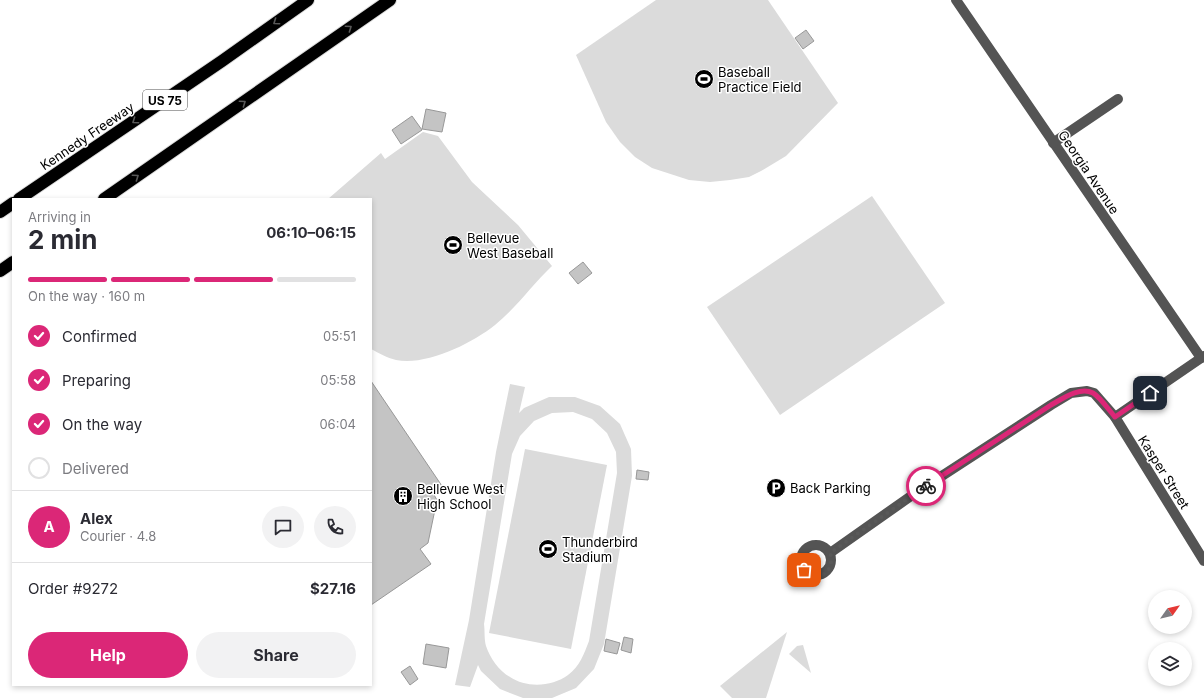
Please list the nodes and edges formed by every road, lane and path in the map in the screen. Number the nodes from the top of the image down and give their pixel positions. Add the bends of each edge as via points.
1 (308, 0) edge
2 (390, 0) edge
3 (956, 0) edge
4 (1118, 98) dead end
5 (1054, 143) junction
6 (21, 198) edge
7 (105, 198) edge
8 (12, 204) edge
9 (0, 212) edge
10 (12, 263) edge
11 (0, 271) edge
12 (1202, 357) edge
13 (1115, 417) junction
14 (830, 553) dead end
15 (1204, 561) edge

1 -> 6 highway, Kennedy Freeway / US 75
7 -> 2 highway
3 - 5 street, Georgia Avenue
4 - 5 street
5 - 12 street, Georgia Avenue
8 - 9 highway
10 - 11 highway
12 - 13 street
13 - 14 street, Kasper Street via 1094,393 1071,393 911,496
13 - 15 street, Kasper Street

